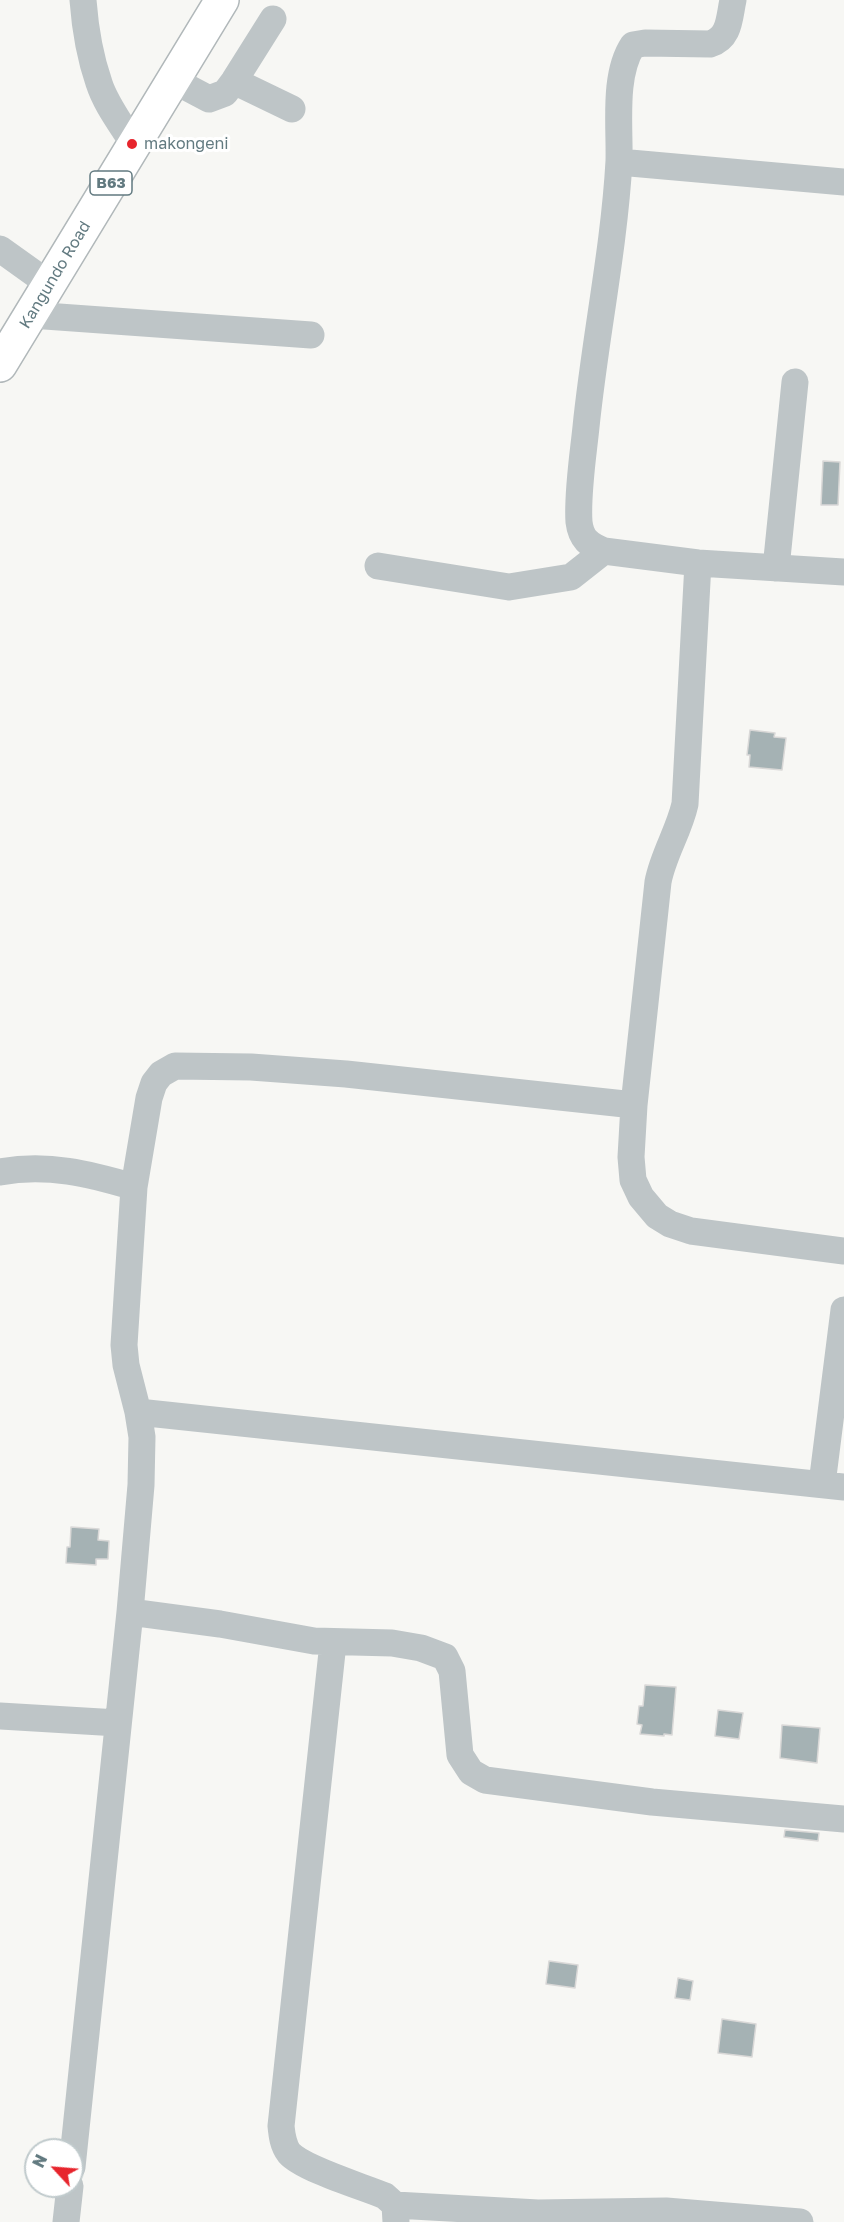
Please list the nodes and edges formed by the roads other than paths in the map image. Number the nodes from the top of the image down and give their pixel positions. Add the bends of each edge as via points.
1 (83, 0) edge
2 (222, 0) edge
3 (733, 0) edge
4 (273, 19) dead end
5 (173, 80) junction
6 (234, 81) junction
7 (292, 110) dead end
8 (134, 145) junction
9 (619, 162) junction
10 (844, 182) edge
11 (0, 249) edge
12 (50, 284) junction
13 (31, 315) junction
14 (311, 335) dead end
15 (0, 365) edge
16 (795, 382) dead end
17 (604, 550) junction
18 (698, 563) junction
19 (378, 566) dead end
20 (776, 568) junction
21 (844, 572) edge
22 (633, 1105) junction
23 (0, 1172) edge
24 (135, 1187) junction
25 (844, 1251) edge
26 (844, 1310) edge
27 (138, 1412) junction
28 (833, 1486) edge
29 (130, 1612) junction
30 (333, 1643) junction
31 (0, 1716) edge
32 (117, 1723) junction
33 (844, 1819) edge
34 (75, 2138) edge
35 (69, 2198) edge
36 (396, 2214) edge
37 (730, 2219) edge
38 (66, 2222) edge
39 (800, 2222) edge

1 - 8 street via 99,83
2 - 5 highway, Kangundo Road / B63
3 - 9 street via 727,29 718,42 645,43 633,45 625,56
4 - 6 street
5 - 6 street via 209,99 225,93
5 - 8 highway, Kangundo Road / B63
6 - 7 street
8 - 12 highway, Kangundo Road / B63
9 - 10 street
9 - 17 street via 590,385 579,522 582,537 589,545
11 - 12 street
12 - 13 highway, Kangundo Road / B63
13 - 14 street
13 - 15 highway, Kangundo Road / B63
16 - 20 street
17 - 18 street
17 - 19 street via 571,577 509,587
18 - 20 street
18 - 22 street via 685,804 658,882
20 - 21 street
22 - 24 street via 346,1074 251,1066 175,1066 161,1074 149,1098
22 - 25 street via 633,1180 657,1216 692,1231
23 - 24 street via 20,1168 64,1169
24 - 27 street via 124,1345
26 - 28 street
27 - 28 street
27 - 29 street via 141,1485
29 - 30 street
29 - 32 street
30 - 33 street via 392,1643 445,1657 452,1671 460,1755 471,1772 485,1780 652,1802
30 - 36 street via 282,2134 290,2154 304,2164 386,2196
31 - 32 street
32 - 34 street
35 - 38 street
36 - 37 street via 666,2211
37 - 39 street

